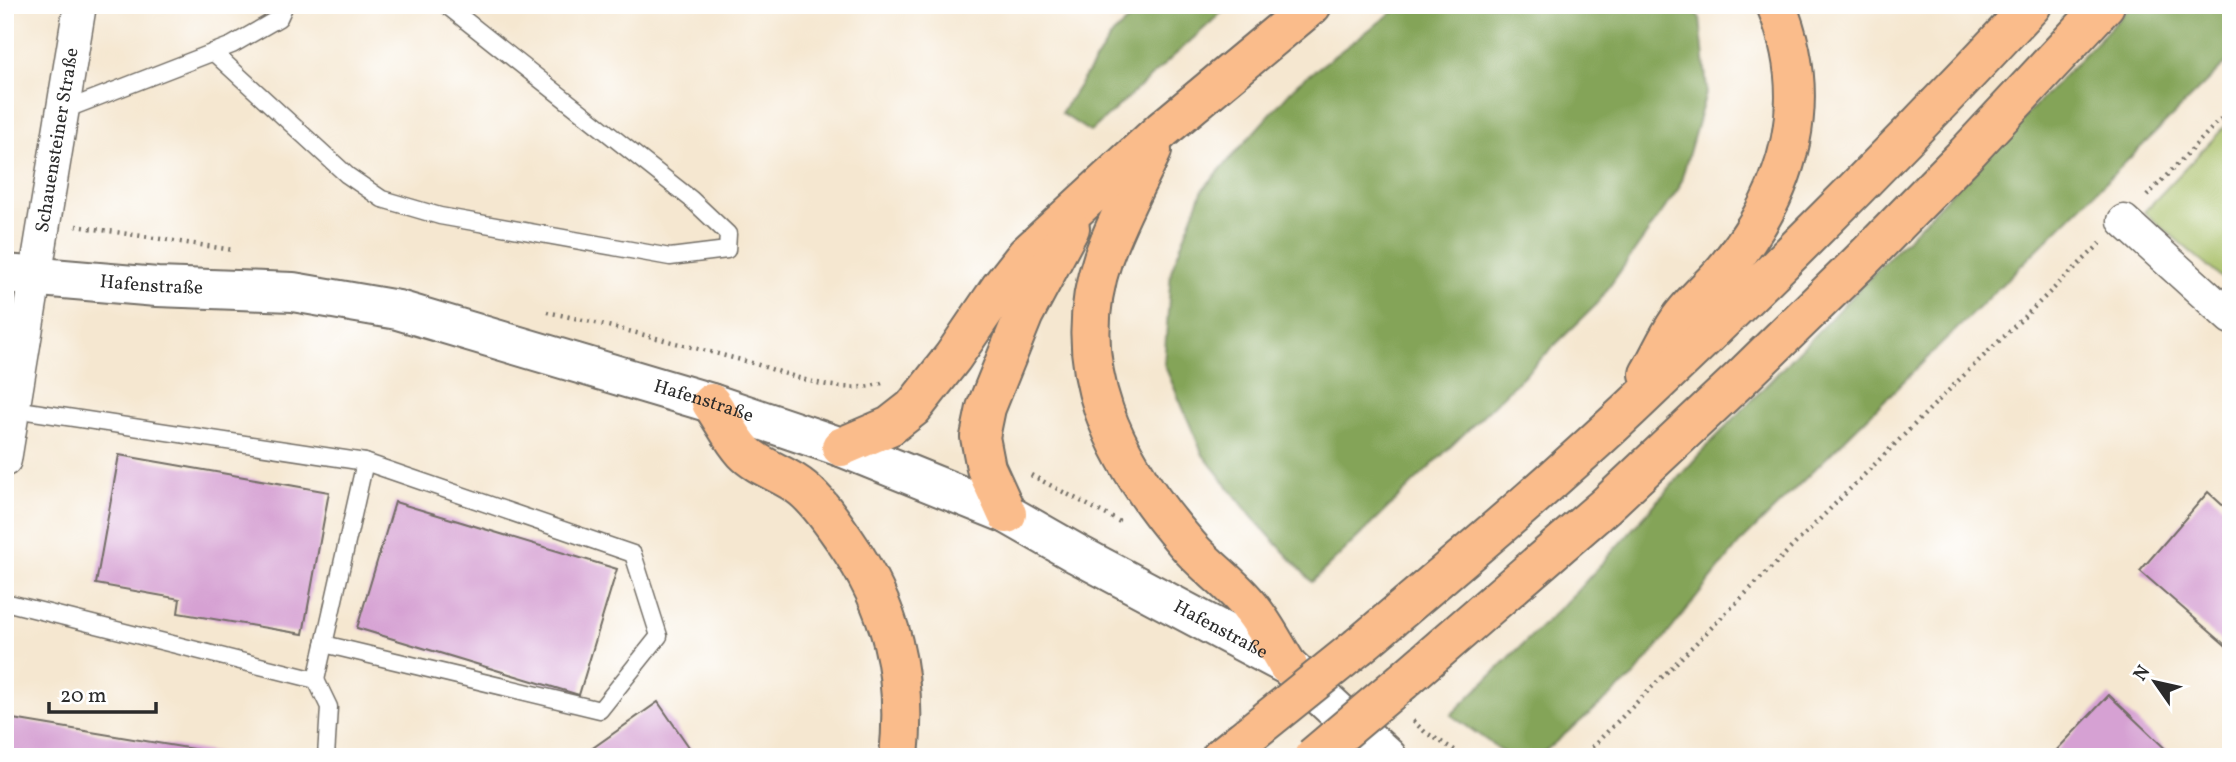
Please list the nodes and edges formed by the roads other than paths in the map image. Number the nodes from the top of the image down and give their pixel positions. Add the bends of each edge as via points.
1 (80, 5) edge
2 (285, 5) edge
3 (446, 5) edge
4 (1311, 5) edge
5 (1776, 5) edge
6 (2032, 5) edge
7 (2105, 5) edge
8 (213, 52) junction
9 (62, 111) junction
10 (1162, 130) junction
11 (1083, 205) junction
12 (2123, 221) road end
13 (20, 275) edge
14 (2231, 318) edge
15 (711, 403) junction
16 (13, 409) junction
17 (1629, 410) junction
18 (841, 447) junction
19 (5, 460) edge
20 (365, 462) junction
21 (1007, 514) junction
22 (5, 602) edge
23 (324, 644) junction
24 (1288, 666) junction
25 (316, 680) junction
26 (1341, 713) junction
27 (1231, 749) edge
28 (326, 757) edge
29 (899, 757) edge
30 (1313, 757) edge
31 (1363, 757) edge
32 (1387, 757) edge

1 - 9 street, Schauensteiner Straße
2 - 8 lane via 279,18
3 - 8 lane via 691,199 728,234 727,250 670,257 440,216 382,199 347,175
4 - 10 highway
5 - 17 highway via 1787,32 1797,96 1782,175 1730,264 1679,321
6 - 17 highway via 1882,163
7 - 30 highway, bridge via 1956,164 1740,379 1605,506
8 - 9 lane
9 - 13 street, Schauensteiner Straße
10 - 11 highway
10 - 24 highway via 1121,216 1093,295 1088,335 1094,379 1104,413 1139,482 1187,544 1251,607
11 - 18 highway via 1026,255 913,408 890,426
11 - 21 highway via 1024,314 986,408 980,437 986,468
12 - 14 street
13 - 15 street, Hafenstraße via 293,292 385,308
13 - 16 street, Schauensteiner Straße
15 - 18 street, Hafenstraße
15 - 29 highway via 745,453 803,489 834,525 876,591 891,630 899,674 903,721
16 - 19 street, Schauensteiner Straße
16 - 20 lane
17 - 27 highway, bridge via 1493,533
18 - 21 street, Hafenstraße
20 - 23 lane
20 - 23 lane via 633,554 659,636 600,710
21 - 24 street, Hafenstraße
22 - 25 lane
23 - 25 lane
24 - 26 street, Hafenstraße
25 - 28 lane via 329,706
26 - 31 street, Hafenstraße
26 - 32 street, Hafenstraße

